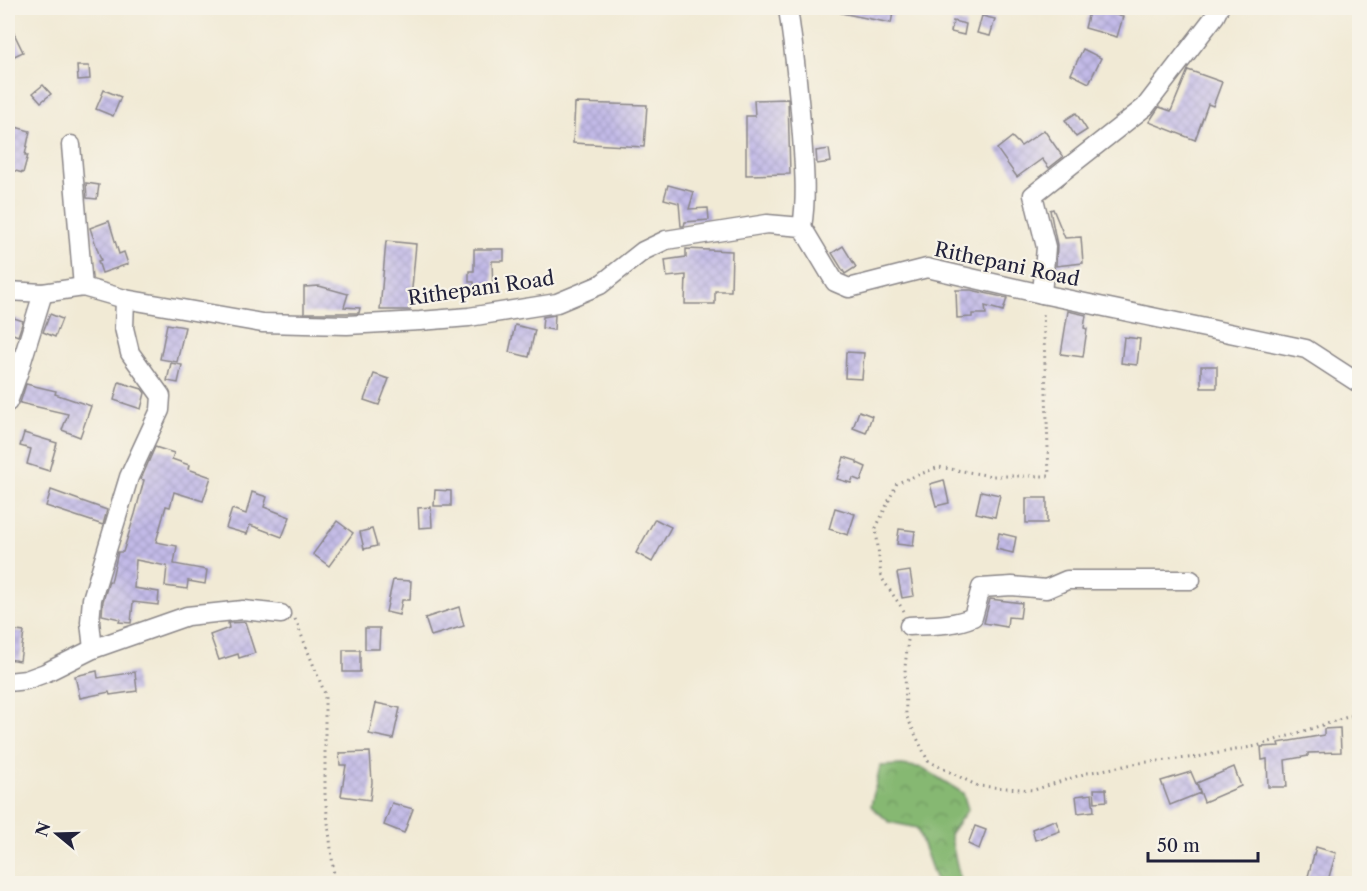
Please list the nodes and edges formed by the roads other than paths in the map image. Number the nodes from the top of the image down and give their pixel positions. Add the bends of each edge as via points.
1 (788, 8) edge
2 (1219, 8) edge
3 (71, 145) dead end
4 (802, 227) junction
5 (83, 287) junction
6 (8, 291) edge
7 (43, 293) junction
8 (1042, 294) junction
9 (125, 299) junction
10 (1359, 384) edge
11 (8, 402) edge
12 (1191, 580) dead end
13 (281, 614) road end
14 (909, 626) road end
15 (93, 649) junction
16 (8, 682) edge

1 - 4 street via 804,160
2 - 8 street via 1145,107 1033,195 1046,247
3 - 5 street
4 - 8 street, Rithepani Road via 834,282 849,288 927,268
4 - 9 street, Rithepani Road via 767,224 666,240 643,251 600,285 557,303 469,317 347,325 262,323
5 - 7 street, Rithepani Road
5 - 9 street, Rithepani Road
6 - 7 street, Rithepani Road
7 - 11 street
8 - 10 street, Rithepani Road via 1306,349
9 - 15 street via 124,328 130,353 161,396 160,410 129,477 92,599
12 - 14 street via 1067,580 1046,589 981,588 973,618
13 - 15 street via 243,610 188,616
15 - 16 street via 45,673

